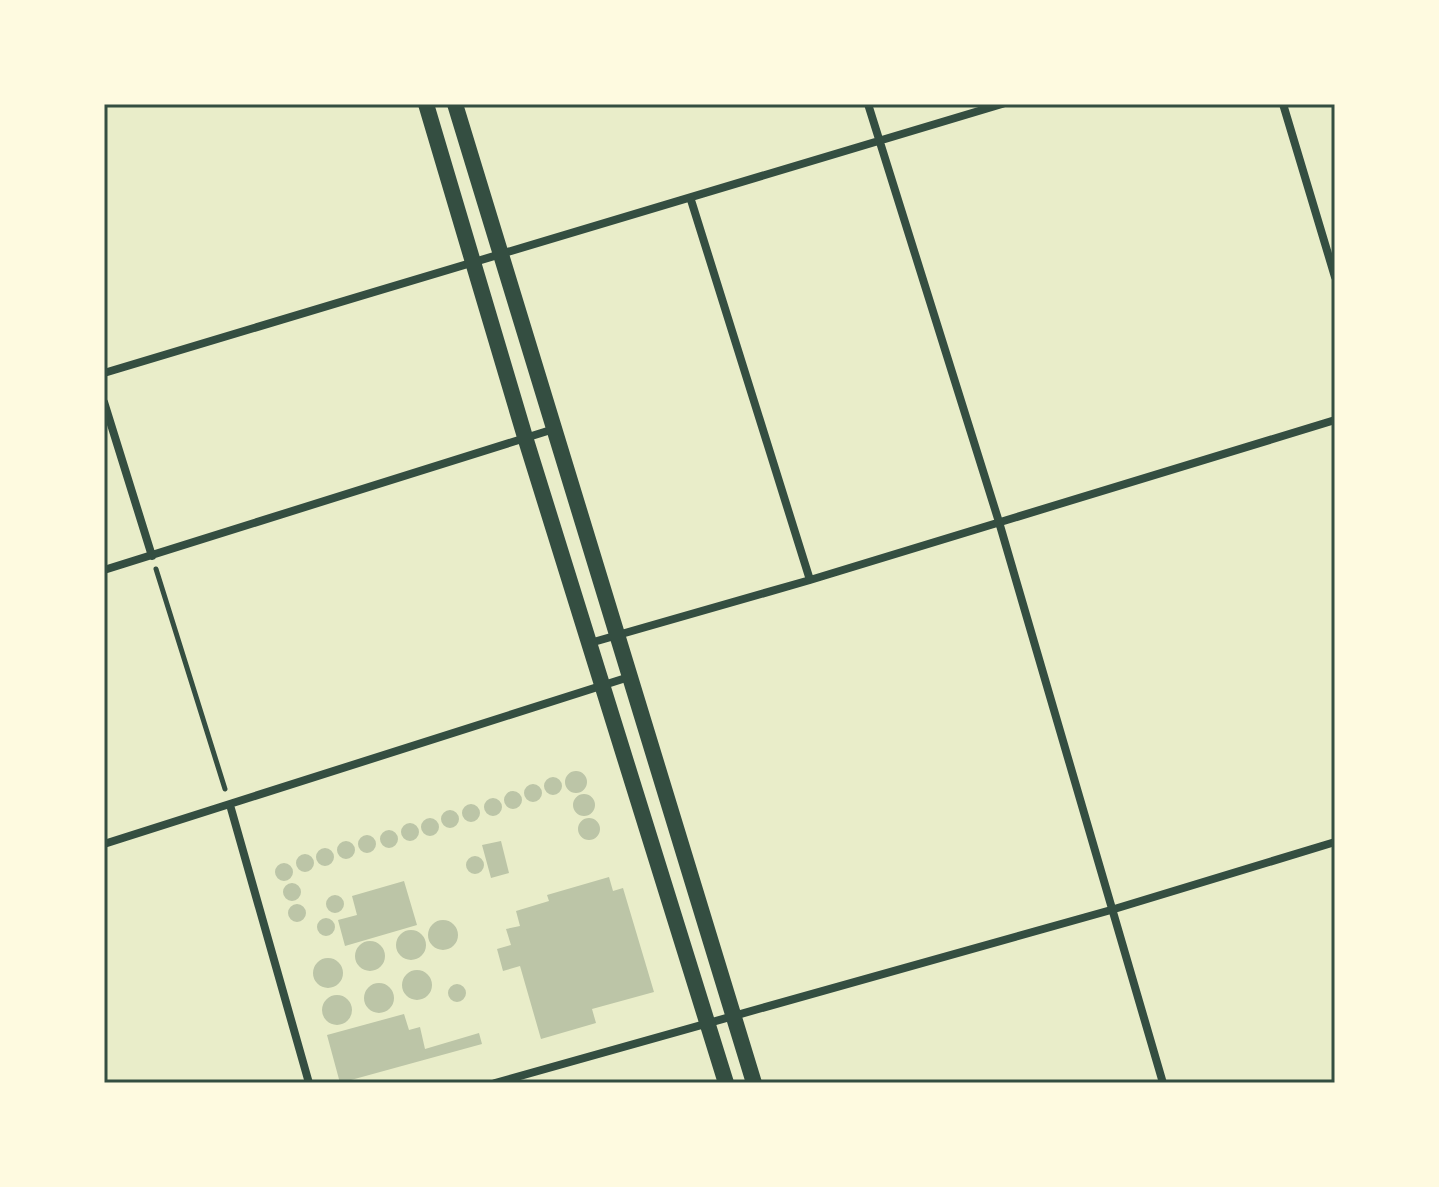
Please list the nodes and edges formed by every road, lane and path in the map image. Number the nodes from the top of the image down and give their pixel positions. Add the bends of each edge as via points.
1 (426, 104) edge
2 (455, 104) edge
3 (868, 104) edge
4 (1002, 104) edge
5 (1283, 104) edge
6 (880, 142) junction
7 (691, 200) junction
8 (500, 253) junction
9 (474, 261) junction
10 (1335, 277) edge
11 (104, 373) edge
12 (104, 402) edge
13 (1335, 420) edge
14 (555, 429) junction
15 (525, 437) junction
16 (999, 522) junction
17 (152, 556) junction
18 (104, 570) edge
19 (810, 580) junction
20 (617, 635) junction
21 (589, 643) junction
22 (629, 677) junction
23 (602, 685) junction
24 (230, 805) junction
25 (1335, 842) edge
26 (104, 844) edge
27 (1111, 910) junction
28 (734, 1016) junction
29 (708, 1023) junction
30 (309, 1083) edge
31 (495, 1083) edge
32 (726, 1083) edge
33 (754, 1083) edge
34 (1163, 1083) edge

1 - 9 main road
2 - 8 main road
3 - 6 street
4 - 6 street
5 - 10 street
6 - 7 street
6 - 16 street
7 - 8 street
7 - 19 street
8 - 9 street
8 - 14 main road
9 - 11 street
9 - 15 main road
12 - 17 street
13 - 16 street
14 - 15 street
14 - 20 main road
15 - 17 street
15 - 21 main road
16 - 19 street
16 - 27 street
17 - 18 street
17 - 24 path
19 - 20 street
20 - 21 street
20 - 22 main road
21 - 23 main road
22 - 23 street
22 - 28 main road
23 - 24 street
23 - 29 main road
24 - 26 street
24 - 30 street
25 - 27 street
27 - 28 street
27 - 34 street
28 - 29 street
28 - 33 main road
29 - 31 street
29 - 32 main road

